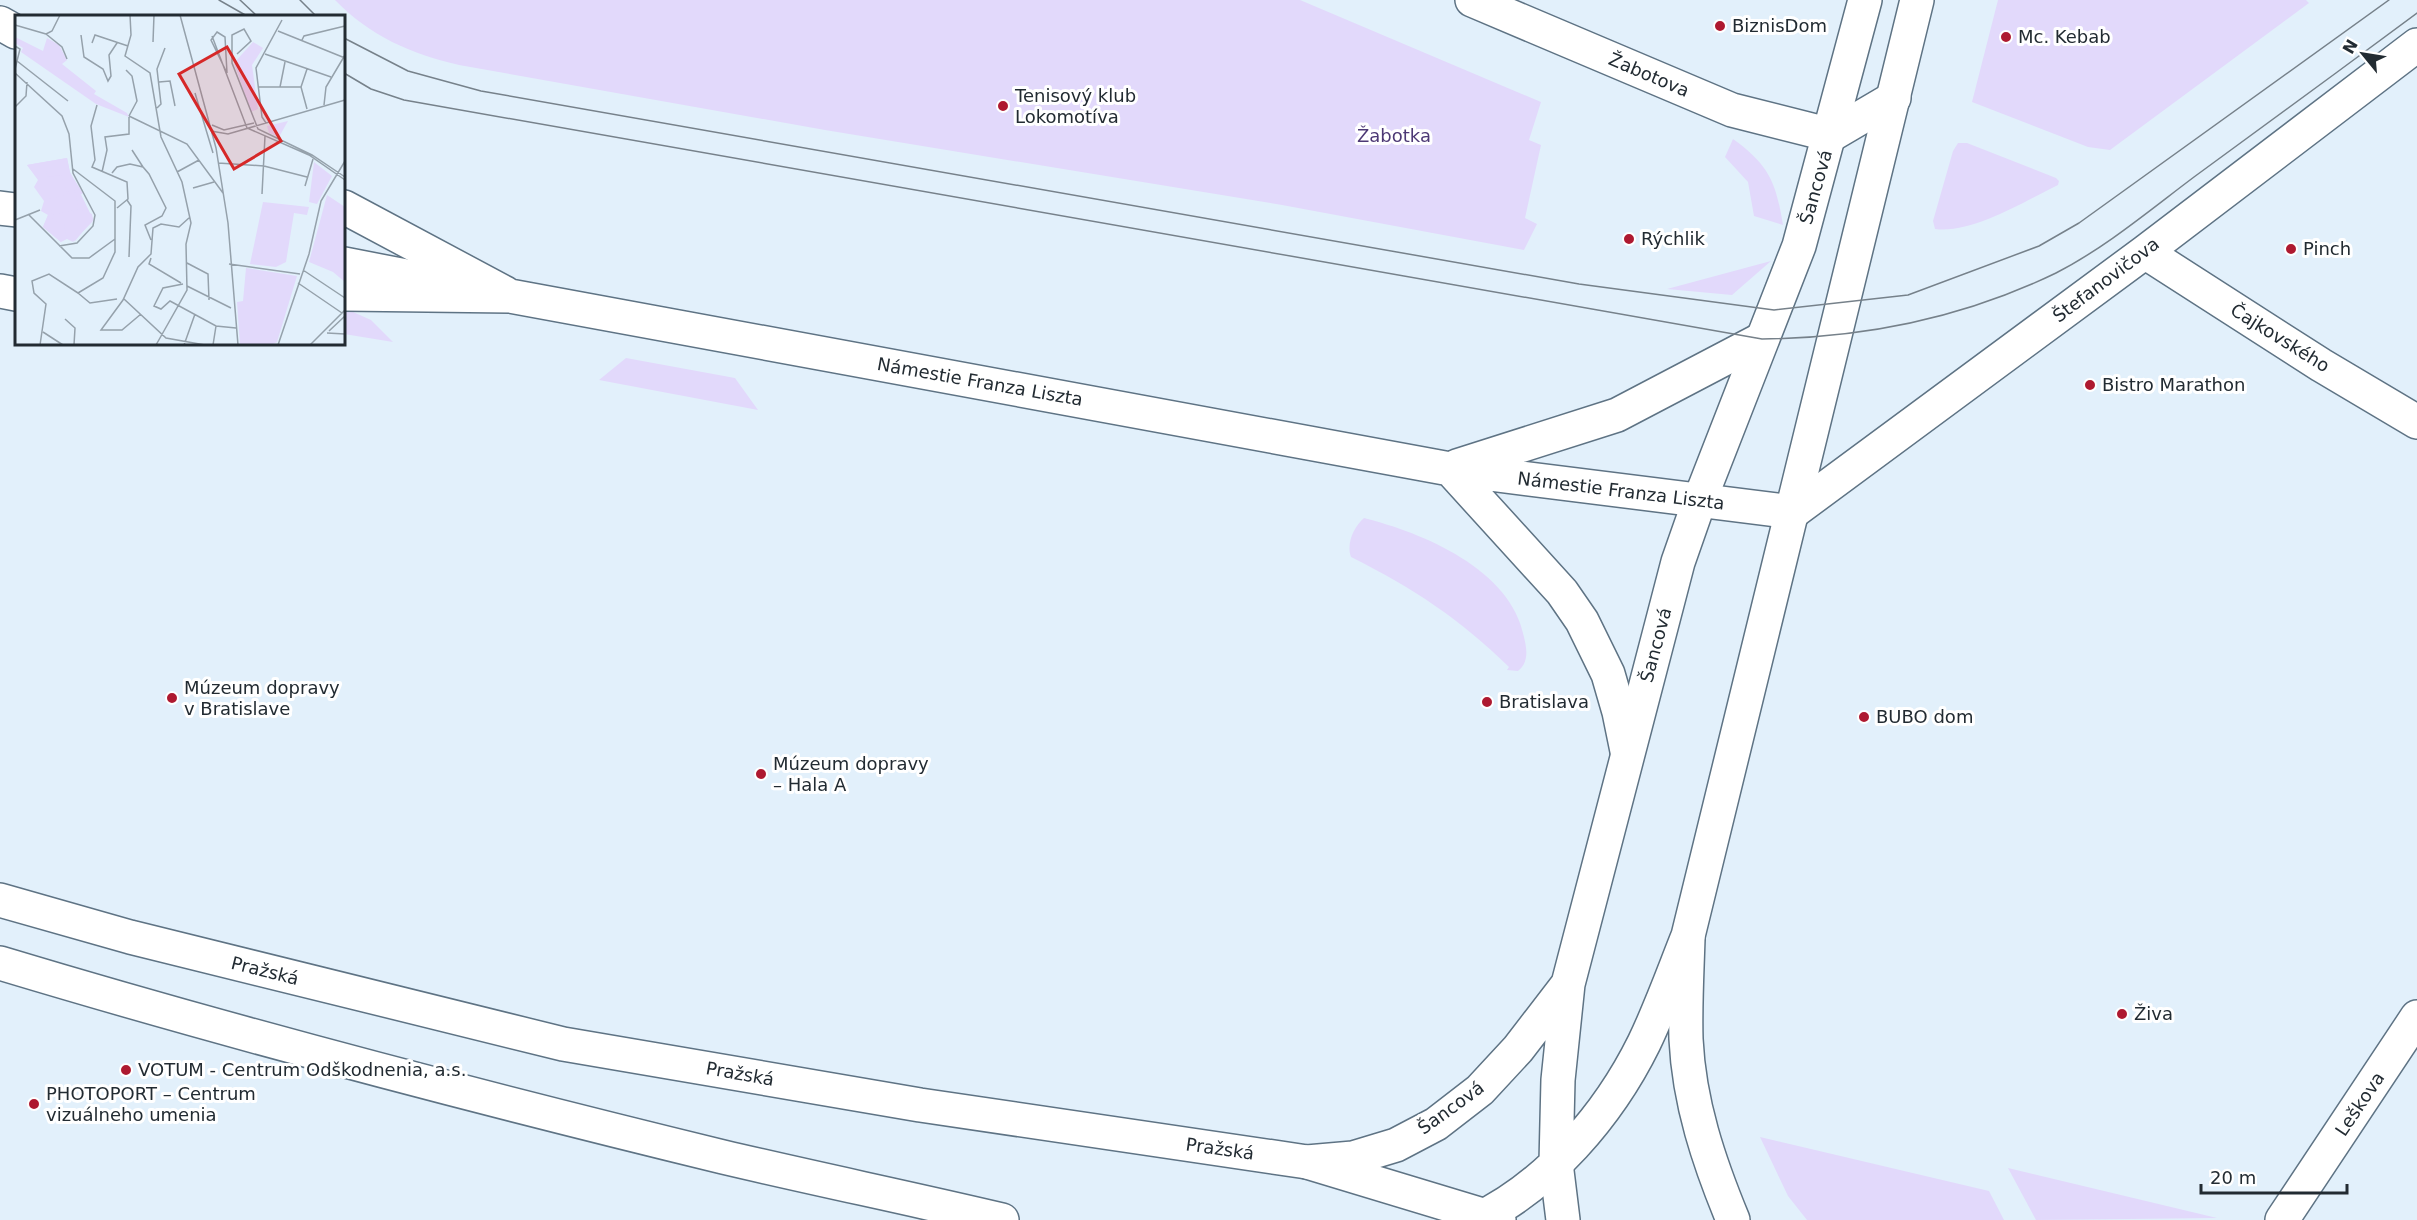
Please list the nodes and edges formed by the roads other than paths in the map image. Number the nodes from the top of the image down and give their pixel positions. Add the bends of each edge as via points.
1 (1472, 0) edge
2 (1865, 0) edge
3 (1917, 0) edge
4 (2417, 45) edge
5 (1894, 98) junction
6 (1831, 135) junction
7 (0, 208) edge
8 (345, 208) edge
9 (15, 210) edge
10 (2145, 252) junction
11 (345, 264) edge
12 (0, 291) edge
13 (15, 294) edge
14 (345, 294) edge
15 (510, 296) junction
16 (1762, 339) junction
17 (2417, 422) edge
18 (1450, 469) junction
19 (1699, 502) junction
20 (1793, 512) junction
21 (1627, 751) junction
22 (0, 900) edge
23 (1688, 936) junction
24 (0, 963) edge
25 (1568, 984) junction
26 (2417, 1017) edge
27 (1307, 1162) junction
28 (1556, 1163) junction
29 (1487, 1218) edge
30 (1002, 1220) edge
31 (1563, 1220) edge
32 (1733, 1220) edge
33 (2282, 1220) edge

1 - 6 main road, Žabotova via 1732,110
2 - 6 main road, Šancová
3 - 5 main road
4 - 10 main road, Štefanovičova
5 - 6 main road
5 - 20 main road
6 - 16 main road, Šancová via 1799,246
7 - 9 main road
8 - 15 main road, Námestie Franza Liszta
10 - 17 main road, Čajkovského
10 - 20 main road, Štefanovičova
11 - 15 main road, Námestie Franza Liszta
12 - 13 main road
14 - 15 main road, Námestie Franza Liszta
15 - 18 main road, Námestie Franza Liszta
16 - 18 main road, Námestie Franza Liszta via 1617,415
16 - 19 main road, Šancová
18 - 19 main road, Námestie Franza Liszta
18 - 21 main road via 1562,592 1582,621 1608,674
19 - 20 main road, Námestie Franza Liszta
19 - 21 main road, Šancová via 1678,562
20 - 23 main road
21 - 25 main road, Šancová
22 - 27 main road, Pražská via 130,937 563,1044 920,1105
23 - 28 main road via 1644,1043 1588,1127
23 - 32 main road via 1686,1040 1697,1117 1712,1170
24 - 30 main road via 519,1106
25 - 27 main road, Šancová via 1518,1049 1480,1090 1436,1124 1396,1145 1353,1158
25 - 28 main road via 1558,1080
26 - 33 main road, Leškova
27 - 29 main road, Pražská
28 - 29 main road
28 - 31 main road

